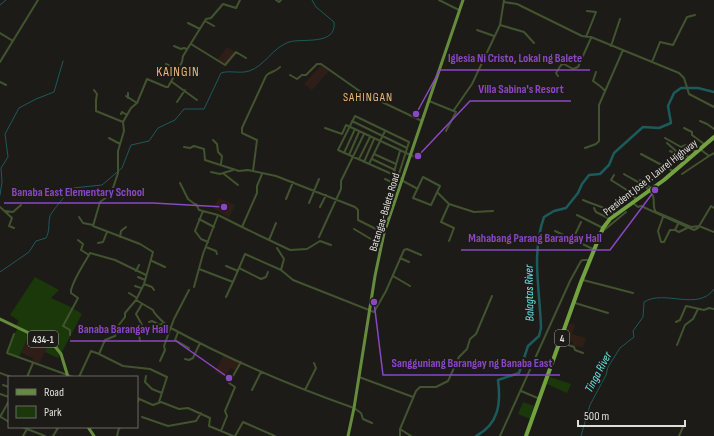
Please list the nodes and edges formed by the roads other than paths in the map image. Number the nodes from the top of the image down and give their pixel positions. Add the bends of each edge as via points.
1 (38, 0) edge
2 (240, 0) edge
3 (276, 0) edge
4 (280, 0) edge
5 (439, 0) edge
6 (463, 0) edge
7 (504, 1) edge
8 (460, 10) junction
9 (587, 11) dead end
10 (695, 15) dead end
11 (620, 19) dead end
12 (205, 21) junction
13 (188, 23) dead end
14 (500, 25) junction
15 (214, 26) dead end
16 (200, 29) junction
17 (477, 30) dead end
18 (0, 33) edge
19 (494, 36) junction
20 (586, 37) junction
21 (591, 37) junction
22 (13, 41) junction
23 (534, 43) dead end
24 (191, 44) junction
25 (174, 46) dead end
26 (610, 46) junction
27 (187, 49) junction
28 (623, 50) junction
29 (246, 58) dead end
30 (0, 62) edge
31 (652, 62) junction
32 (166, 64) dead end
33 (280, 66) dead end
34 (180, 67) junction
35 (178, 70) junction
36 (596, 72) dead end
37 (199, 74) dead end
38 (290, 75) dead end
39 (558, 76) dead end
40 (0, 82) edge
41 (172, 82) junction
42 (6, 85) dead end
43 (94, 90) dead end
44 (185, 90) junction
45 (606, 92) junction
46 (128, 93) dead end
47 (197, 100) dead end
48 (429, 101) junction
49 (177, 102) dead end
50 (137, 103) junction
51 (714, 107) edge
52 (454, 110) junction
53 (120, 114) dead end
54 (128, 114) junction
55 (352, 121) junction
56 (700, 121) dead end
57 (123, 122) junction
58 (422, 122) junction
59 (350, 127) junction
60 (325, 128) dead end
61 (684, 128) dead end
62 (355, 129) junction
63 (714, 129) edge
64 (385, 131) junction
65 (446, 131) dead end
66 (359, 132) junction
67 (364, 134) junction
68 (383, 136) junction
69 (370, 137) junction
70 (714, 137) edge
71 (109, 138) dead end
72 (665, 138) dead end
73 (374, 139) junction
74 (213, 140) dead end
75 (380, 141) junction
76 (667, 143) dead end
77 (120, 144) junction
78 (705, 145) junction
79 (184, 147) dead end
80 (407, 148) junction
81 (585, 148) dead end
82 (400, 151) junction
83 (670, 151) dead end
84 (698, 151) junction
85 (344, 153) junction
86 (405, 153) junction
87 (714, 153) edge
88 (374, 154) junction
89 (641, 154) dead end
90 (349, 155) junction
91 (411, 156) junction
92 (709, 156) junction
93 (354, 157) junction
94 (417, 158) dead end
95 (359, 159) junction
96 (372, 159) junction
97 (689, 159) junction
98 (364, 162) junction
99 (221, 164) junction
100 (369, 164) junction
101 (396, 164) junction
102 (234, 169) junction
103 (395, 170) junction
104 (253, 171) junction
105 (674, 171) junction
106 (211, 172) dead end
107 (223, 174) junction
108 (262, 174) junction
109 (624, 174) dead end
110 (682, 174) dead end
111 (393, 175) junction
112 (614, 175) dead end
113 (398, 176) junction
114 (318, 179) dead end
115 (385, 179) dead end
116 (403, 180) junction
117 (640, 180) dead end
118 (293, 182) junction
119 (180, 183) dead end
120 (238, 185) dead end
121 (401, 187) junction
122 (416, 188) junction
123 (314, 190) junction
124 (651, 190) junction
125 (438, 193) junction
126 (326, 195) junction
127 (286, 199) dead end
128 (336, 199) junction
129 (583, 200) dead end
130 (635, 201) junction
131 (309, 203) dead end
132 (449, 204) junction
133 (22, 205) dead end
134 (0, 207) edge
135 (320, 207) dead end
136 (594, 208) dead end
137 (714, 208) edge
138 (4, 211) junction
139 (203, 211) junction
140 (493, 211) dead end
141 (626, 212) dead end
142 (218, 215) junction
143 (577, 215) dead end
144 (615, 215) junction
145 (80, 217) dead end
146 (663, 217) junction
147 (199, 219) junction
148 (610, 219) junction
149 (581, 222) dead end
150 (276, 223) dead end
151 (678, 224) junction
152 (92, 225) junction
153 (242, 226) junction
154 (699, 226) junction
155 (126, 227) dead end
156 (214, 227) junction
157 (14, 228) dead end
158 (603, 228) junction
159 (687, 228) junction
160 (354, 230) dead end
161 (675, 230) junction
162 (555, 231) dead end
163 (107, 232) junction
164 (714, 232) edge
165 (384, 233) junction
166 (599, 234) junction
167 (120, 237) junction
168 (319, 237) dead end
169 (573, 239) junction
170 (78, 240) dead end
171 (269, 240) junction
172 (449, 241) dead end
173 (208, 242) junction
174 (98, 243) dead end
175 (331, 245) dead end
176 (206, 247) junction
177 (277, 248) dead end
178 (593, 248) junction
179 (380, 250) junction
180 (218, 254) dead end
181 (88, 255) junction
182 (421, 255) dead end
183 (400, 258) junction
184 (152, 261) junction
185 (589, 261) junction
186 (409, 262) dead end
187 (139, 265) dead end
188 (226, 266) dead end
189 (165, 267) dead end
190 (199, 269) junction
191 (239, 270) junction
192 (282, 270) junction
193 (136, 271) junction
194 (268, 272) dead end
195 (146, 275) junction
196 (393, 276) junction
197 (138, 277) dead end
198 (145, 280) junction
199 (582, 280) junction
200 (234, 282) junction
201 (144, 284) junction
202 (136, 286) dead end
203 (410, 286) dead end
204 (194, 287) dead end
205 (141, 288) junction
206 (154, 290) dead end
207 (188, 290) dead end
208 (129, 293) dead end
209 (632, 293) dead end
210 (492, 296) dead end
211 (226, 297) dead end
212 (136, 299) junction
213 (573, 303) junction
214 (142, 304) junction
215 (698, 309) junction
216 (714, 309) edge
217 (369, 311) junction
218 (608, 313) dead end
219 (0, 319) edge
220 (149, 322) dead end
221 (676, 322) dead end
222 (164, 323) junction
223 (171, 328) junction
224 (178, 332) junction
225 (14, 334) dead end
226 (70, 335) dead end
227 (140, 341) dead end
228 (560, 342) junction
229 (200, 343) junction
230 (678, 345) dead end
231 (189, 348) dead end
232 (583, 353) dead end
233 (99, 354) junction
234 (185, 359) dead end
235 (160, 361) dead end
236 (242, 362) junction
237 (33, 363) junction
238 (314, 363) dead end
239 (262, 372) junction
240 (28, 376) edge
241 (68, 376) edge
242 (79, 376) edge
243 (146, 376) dead end
244 (359, 377) junction
245 (4, 385) dead end
246 (8, 387) edge
247 (252, 390) dead end
248 (305, 390) junction
249 (521, 391) junction
250 (162, 393) junction
251 (413, 397) junction
252 (138, 399) edge
253 (540, 399) junction
254 (159, 402) junction
255 (8, 403) edge
256 (354, 408) junction
257 (201, 413) junction
258 (0, 417) edge
259 (142, 417) dead end
260 (372, 423) dead end
261 (683, 427) dead end
262 (34, 428) edge
263 (27, 429) joint
264 (400, 429) junction
265 (33, 431) junction
266 (221, 431) junction
267 (23, 436) edge
268 (45, 436) edge
269 (234, 436) edge
270 (275, 436) edge
271 (348, 436) edge
272 (400, 436) edge
273 (409, 436) edge
274 (500, 436) edge
275 (526, 436) edge
276 (679, 436) edge

1 - 22 street
2 - 12 street via 236,8 223,4
3 - 4 street
5 - 8 street
6 - 8 main road, Batangas-Balete Road
7 - 14 street
7 - 20 street via 517,4
8 - 48 main road, Batangas-Balete Road
9 - 20 street via 596,12
10 - 31 street via 687,17 673,45 660,42
11 - 26 street
12 - 15 street
12 - 16 street
13 - 16 street
14 - 19 street
14 - 23 street via 524,32
16 - 24 street
17 - 19 street
18 - 22 street
19 - 52 street via 472,84
20 - 21 street
21 - 26 street
21 - 39 street via 577,68 561,65 556,72
22 - 30 street
24 - 27 street
24 - 29 street via 225,65 236,52
25 - 27 street
26 - 28 street
27 - 34 street
28 - 31 street
28 - 45 street
31 - 51 street via 679,73 691,96
32 - 35 street
33 - 104 street via 266,76 242,128 242,134 257,140
34 - 35 street
34 - 37 street
35 - 41 street
36 - 45 street via 592,80
38 - 58 street via 296,79 302,75 306,76 320,63 361,92
40 - 42 street
41 - 44 street
41 - 50 street via 167,88 147,79
43 - 57 street via 97,94 96,111
44 - 47 street
44 - 49 street
45 - 81 street via 599,105 599,141
46 - 50 street via 127,97
48 - 52 street
48 - 58 main road, Batangas-Balete Road
50 - 54 street
52 - 65 street via 456,112
53 - 54 street
54 - 57 street
55 - 59 street
55 - 64 street via 355,116
55 - 68 street
56 - 63 street
57 - 77 street via 124,131
58 - 91 main road, Batangas-Balete Road
59 - 60 street via 346,125 342,134
59 - 62 street
59 - 85 street via 338,150
61 - 78 street
62 - 66 street
62 - 85 street
64 - 68 street
64 - 80 street via 409,142
66 - 67 street
66 - 90 street
67 - 69 street
67 - 93 street
68 - 75 street
68 - 80 street
69 - 73 street
69 - 95 street
70 - 78 highway, President Jose P. Laurel Highway / 4
71 - 77 street
72 - 84 street via 681,147 686,145
73 - 75 street
73 - 98 street
74 - 99 street via 222,156
75 - 82 street
75 - 88 street
76 - 97 street
77 - 152 street via 119,171 113,190 100,202
78 - 84 highway, President Jose P. Laurel Highway / 4
79 - 99 street via 204,149 204,160
80 - 86 street
82 - 86 street
82 - 101 street
83 - 97 street
84 - 92 street
84 - 97 highway, President Jose P. Laurel Highway / 4
85 - 90 street
86 - 91 street
86 - 113 street
87 - 92 street
88 - 96 street
88 - 101 street
89 - 105 street
90 - 93 street
91 - 94 street
91 - 116 main road, Batangas-Balete Road
92 - 110 street
93 - 95 street
93 - 128 street via 341,181 341,189
95 - 98 street
96 - 100 street
96 - 103 street
97 - 105 highway, President Jose P. Laurel Highway / 4
98 - 100 street
99 - 102 street
100 - 111 street
101 - 103 street
102 - 104 street
102 - 107 street
103 - 111 street
104 - 108 street
105 - 124 highway, President Jose P. Laurel Highway / 4
106 - 107 street
107 - 120 street
108 - 118 street
108 - 153 street via 257,186 258,193
109 - 124 street
111 - 113 street
112 - 130 street via 611,180 630,192
113 - 116 street
114 - 123 street
115 - 121 street
116 - 121 main road, Batangas-Balete Road
116 - 122 street
117 - 124 street
118 - 123 street
118 - 127 street
119 - 139 street via 188,199
121 - 165 main road, Batangas-Balete Road
122 - 125 street via 423,177 440,186
122 - 125 street via 413,198 431,206
123 - 126 street
123 - 131 street
124 - 130 highway, President Jose P. Laurel Highway / 4
124 - 154 street via 656,212 691,227
125 - 132 street
126 - 128 street
126 - 135 street
128 - 165 street via 357,208 358,220
128 - 168 street
129 - 144 street via 606,207
130 - 144 highway, President Jose P. Laurel Highway / 4
130 - 146 street via 638,207 642,206
132 - 140 street via 474,212
132 - 172 street via 441,222 454,228
133 - 138 street via 12,212
134 - 138 street
136 - 148 street via 596,212
137 - 154 street via 711,206
138 - 157 street via 12,218 9,226
139 - 142 street
139 - 147 street
141 - 166 street
142 - 153 street
142 - 156 street
143 - 158 street
144 - 148 highway, President Jose P. Laurel Highway / 4
145 - 152 street via 83,223
146 - 151 street
146 - 161 street via 658,231 661,242 664,242 671,229
147 - 156 street
147 - 173 street via 195,231 201,239
148 - 158 highway, President Jose P. Laurel Highway / 4
149 - 169 street
150 - 171 street
151 - 159 street
151 - 161 street
152 - 163 street
153 - 171 street
154 - 159 street via 694,230
154 - 164 street
155 - 167 street via 121,231
156 - 173 street
158 - 166 highway, President Jose P. Laurel Highway / 4
159 - 161 street via 679,232
160 - 179 street via 376,242 375,247
162 - 169 street
163 - 167 street
163 - 174 street via 103,242
165 - 179 main road, Batangas-Balete Road
166 - 178 highway, President Jose P. Laurel Highway / 4
167 - 184 street via 151,250
169 - 178 street
170 - 181 street via 83,244 81,250
171 - 175 street via 290,250 306,249 320,241
173 - 176 street
176 - 180 street
176 - 190 street
177 - 192 street via 284,259
178 - 185 highway, President Jose P. Laurel Highway / 4
179 - 217 main road, Batangas-Balete Road
181 - 193 street via 91,253 115,260
181 - 226 street via 84,266 78,271 71,290 78,298 64,325 70,330
182 - 183 street via 405,249
183 - 186 street
183 - 196 street
184 - 189 street
184 - 195 street
185 - 199 highway, President Jose P. Laurel Highway / 4
185 - 249 street via 581,262 570,281
187 - 193 street
188 - 191 street
190 - 200 street
190 - 204 street
191 - 192 street via 246,254
191 - 194 street via 261,279 266,278
191 - 200 street
192 - 217 street via 292,280
193 - 195 street
195 - 198 street
196 - 203 street
196 - 217 street via 376,311
197 - 198 street
198 - 201 street
199 - 209 street
199 - 213 highway, President Jose P. Laurel Highway / 4
200 - 211 street
201 - 205 street
201 - 206 street
202 - 205 street
205 - 212 street
207 - 223 street
208 - 212 street
210 - 251 street via 476,334 459,357 448,381 436,387 420,387
212 - 214 street
212 - 233 street via 125,313 114,336 105,340
213 - 218 street
213 - 228 highway, President Jose P. Laurel Highway / 4
214 - 222 street via 153,310
214 - 227 street via 136,314 142,325
215 - 216 street
215 - 221 street via 686,306 680,320
215 - 230 street via 695,317 685,325
217 - 244 main road, Batangas-Balete Road
219 - 241 main road, 434-1 via 54,345 62,356
220 - 222 street via 160,325
222 - 223 street
223 - 224 street
223 - 235 street
224 - 229 street
224 - 231 street via 175,340
225 - 237 street via 6,352
228 - 232 street via 574,346
228 - 253 highway, President Jose P. Laurel Highway / 4
229 - 234 street via 193,358
229 - 236 street
233 - 242 street via 91,351
233 - 250 street via 123,366 150,369 167,377
236 - 239 street
236 - 266 street via 229,383 235,387 224,412 227,416
237 - 240 street
237 - 241 street
238 - 248 street via 316,368
239 - 247 street
239 - 248 street
243 - 250 street via 145,382 152,389
244 - 251 street
244 - 256 main road, Batangas-Balete Road
245 - 246 street
248 - 256 street
249 - 253 street
249 - 274 street
250 - 254 street
251 - 264 street
252 - 254 street via 152,405
253 - 275 highway, President Jose P. Laurel Highway / 4
254 - 257 street
255 - 258 street
256 - 260 street via 361,412 362,418
256 - 271 main road, Batangas-Balete Road
257 - 259 street via 196,421 168,426
257 - 266 street via 210,418 210,426
261 - 276 street
262 - 265 street
263 - 265 street
263 - 267 street
264 - 272 street
264 - 273 street
265 - 268 street
266 - 269 street
269 - 270 street via 243,422

